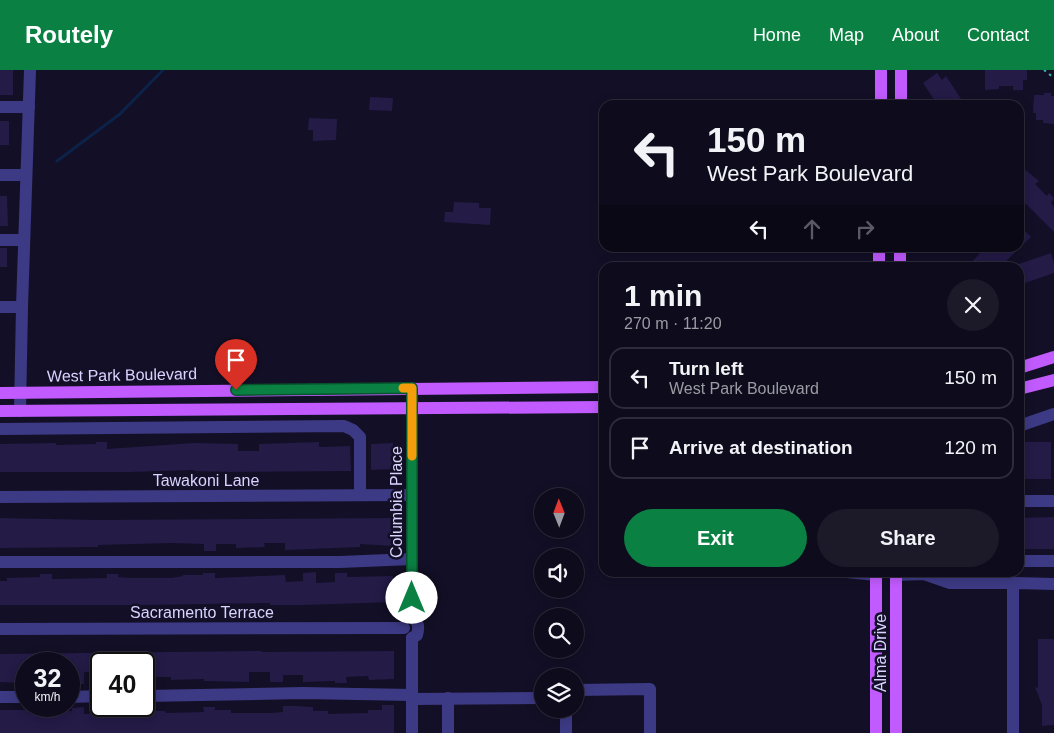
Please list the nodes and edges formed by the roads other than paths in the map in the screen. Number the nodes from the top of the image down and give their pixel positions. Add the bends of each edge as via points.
1 (30, 70) edge
2 (882, 70) edge
3 (901, 70) edge
4 (881, 100) edge
5 (901, 100) edge
6 (0, 107) edge
7 (29, 107) junction
8 (26, 174) junction
9 (0, 175) edge
10 (0, 240) edge
11 (24, 240) junction
12 (0, 307) edge
13 (22, 307) junction
14 (1054, 357) edge
15 (1024, 366) edge
16 (1054, 380) edge
17 (599, 387) edge
18 (412, 388) junction
19 (1024, 388) edge
20 (0, 393) edge
21 (20, 393) junction
22 (599, 407) edge
23 (412, 409) junction
24 (0, 411) edge
25 (20, 411) junction
26 (1054, 414) edge
27 (1024, 424) edge
28 (0, 429) edge
29 (360, 495) junction
30 (412, 495) junction
31 (0, 497) edge
32 (1024, 501) edge
33 (1054, 501) edge
34 (412, 559) junction
35 (1024, 561) edge
36 (1054, 561) edge
37 (0, 562) edge
38 (876, 577) edge
39 (896, 577) edge
40 (933, 577) edge
41 (1013, 584) junction
42 (1054, 584) edge
43 (0, 629) edge
44 (408, 633) junction
45 (584, 690) edge
46 (155, 696) edge
47 (0, 697) edge
48 (15, 697) edge
49 (412, 697) junction
50 (448, 698) junction
51 (534, 698) edge
52 (566, 718) edge
53 (412, 733) edge
54 (448, 733) edge
55 (566, 733) edge
56 (650, 733) edge
57 (876, 733) edge
58 (896, 733) edge
59 (1013, 733) edge

1 - 7 street
2 - 4 main road
3 - 5 main road
6 - 7 street
7 - 8 street
8 - 9 street
8 - 11 street
10 - 11 street
11 - 13 street
12 - 13 street
13 - 21 street
14 - 15 main road
16 - 19 main road
17 - 18 main road, West Park Boulevard
18 - 21 main road, West Park Boulevard
18 - 23 street, Columbia Place
20 - 21 main road, West Park Boulevard
21 - 25 street
22 - 23 main road
23 - 25 main road
23 - 30 street, Columbia Place
24 - 25 main road
26 - 27 street
28 - 29 street via 344,426 360,437
29 - 30 street, Tawakoni Lane
29 - 31 street, Tawakoni Lane
30 - 34 street, Columbia Place
32 - 33 street
34 - 37 street
34 - 44 street, Columbia Place via 412,617 419,628 418,635
35 - 36 street
38 - 57 main road, Alma Drive
39 - 58 main road, Alma Drive
40 - 41 street via 950,583
41 - 42 street
41 - 59 street
43 - 44 street, Sacramento Terrace
44 - 49 street, Columbia Place
45 - 56 street via 650,690
46 - 49 street via 303,694
47 - 48 street
49 - 50 street
49 - 53 street, Columbia Place
50 - 51 street
50 - 54 street
52 - 55 street

